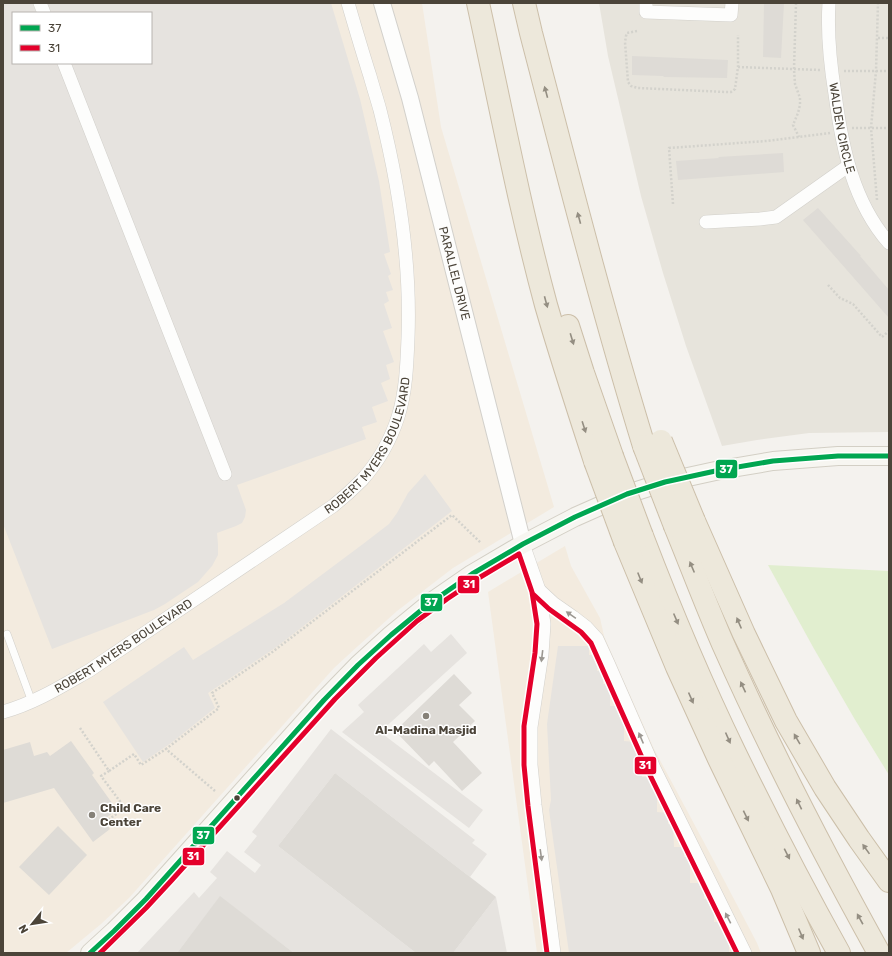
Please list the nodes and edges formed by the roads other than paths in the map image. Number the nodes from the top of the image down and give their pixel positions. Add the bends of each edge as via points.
1 (348, 3) edge
2 (382, 3) edge
3 (478, 3) edge
4 (524, 3) edge
5 (646, 3) edge
6 (732, 3) edge
7 (829, 3) edge
8 (64, 64) edge
9 (848, 166) junction
10 (706, 222) dead end
11 (889, 243) edge
12 (889, 456) edge
13 (225, 474) dead end
14 (684, 523) junction
15 (634, 539) junction
16 (523, 544) junction
17 (539, 590) junction
18 (7, 634) dead end
19 (32, 702) junction
20 (3, 712) edge
21 (889, 881) edge
22 (90, 953) edge
23 (554, 953) edge
24 (745, 953) edge
25 (809, 953) edge
26 (839, 953) edge
27 (879, 953) edge

1 - 19 street, ROBERT MYERS BOULEVARD via 382,116 398,193 407,268 409,313 406,366 398,416 391,435 363,479 333,506 90,670
2 - 16 street, PARALLEL DRIVE via 410,98
3 -> 15 highway, bridge via 537,220 583,373 604,458
14 -> 4 highway, bridge via 625,383 589,256
5 - 6 street via 646,12 732,15
7 - 9 street, WALDEN CIRCLE via 828,39 831,70
8 - 13 street
9 - 10 street via 776,217
9 - 11 street, WALDEN CIRCLE via 863,202 877,228
12 - 16 main road via 838,456 773,462 665,482 627,494
21 -> 14 highway via 825,788 786,721 744,634
27 -> 14 highway via 807,820 724,644
15 -> 25 highway via 677,667 782,889
15 -> 26 highway via 660,584 734,750
16 - 17 street
16 - 22 main road via 430,603 358,665 146,899
17 -> 23 street via 544,624 531,727 531,765
24 -> 17 street via 654,768 596,639 586,626
18 - 19 lane
19 - 20 street, ROBERT MYERS BOULEVARD

